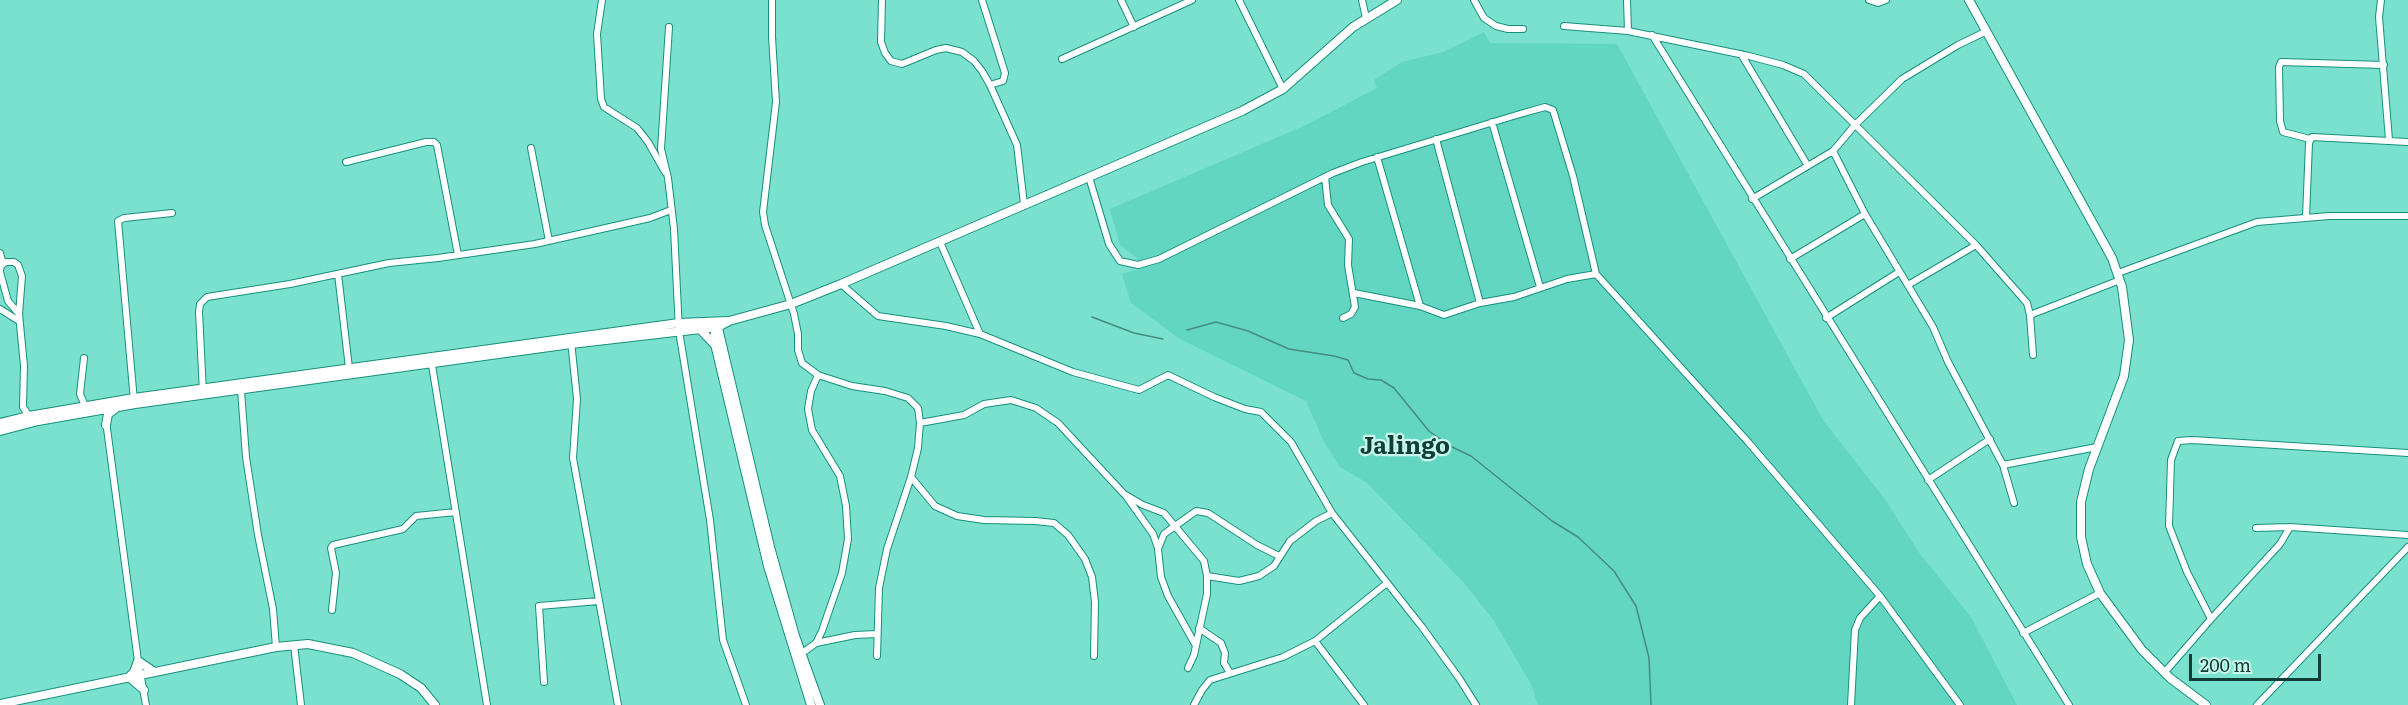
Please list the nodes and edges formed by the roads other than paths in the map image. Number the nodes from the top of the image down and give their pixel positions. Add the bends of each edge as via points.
1 (602, 0) edge
2 (772, 0) edge
3 (882, 0) edge
4 (982, 0) edge
5 (1121, 0) edge
6 (1192, 0) edge
7 (1239, 0) edge
8 (1362, 0) edge
9 (1397, 0) edge
10 (1474, 0) edge
11 (1628, 0) edge
12 (1869, 0) edge
13 (1886, 0) edge
14 (1969, 0) edge
15 (2381, 0) edge
16 (1366, 18) junction
17 (1564, 26) dead end
18 (669, 27) dead end
19 (1134, 27) junction
20 (1523, 28) dead end
21 (1628, 31) junction
22 (1987, 31) junction
23 (1652, 35) junction
24 (1741, 54) junction
25 (1062, 59) dead end
26 (2384, 65) junction
27 (990, 85) junction
28 (1283, 89) junction
29 (1492, 122) junction
30 (1855, 125) junction
31 (1436, 139) junction
32 (2310, 140) junction
33 (2390, 140) junction
34 (2408, 141) edge
35 (531, 148) dead end
36 (1833, 151) junction
37 (1377, 157) junction
38 (346, 162) dead end
39 (1808, 166) junction
40 (668, 177) junction
41 (1089, 177) junction
42 (1325, 177) junction
43 (1752, 199) junction
44 (1024, 204) junction
45 (671, 210) junction
46 (172, 213) dead end
47 (1865, 214) junction
48 (2408, 216) edge
49 (2306, 217) junction
50 (549, 241) junction
51 (940, 242) junction
52 (1976, 245) junction
53 (0, 253) edge
54 (458, 255) junction
55 (1790, 259) junction
56 (1, 269) edge
57 (1899, 272) junction
58 (338, 274) junction
59 (1596, 274) junction
60 (2119, 276) junction
61 (841, 284) junction
62 (1908, 285) junction
63 (1540, 287) junction
64 (1354, 293) junction
65 (1480, 303) junction
66 (791, 304) junction
67 (1420, 306) junction
68 (0, 309) edge
69 (2030, 315) junction
70 (19, 318) junction
71 (1343, 318) dead end
72 (1826, 318) junction
73 (728, 322) junction
74 (716, 324) junction
75 (679, 327) junction
76 (699, 328) junction
77 (980, 334) junction
78 (571, 341) junction
79 (719, 345) junction
80 (2033, 355) dead end
81 (84, 358) dead end
82 (433, 361) junction
83 (349, 368) junction
84 (818, 375) junction
85 (241, 390) junction
86 (203, 392) junction
87 (134, 401) junction
88 (85, 406) junction
89 (107, 406) junction
90 (117, 408) junction
91 (94, 411) junction
92 (29, 416) junction
93 (0, 423) edge
94 (920, 423) junction
95 (106, 425) junction
96 (0, 431) edge
97 (1990, 440) junction
98 (2097, 447) junction
99 (2408, 453) edge
100 (2003, 465) junction
101 (911, 477) junction
102 (1928, 480) junction
103 (1124, 494) junction
104 (2014, 503) dead end
105 (456, 512) junction
106 (1332, 513) junction
107 (1175, 525) junction
108 (2290, 527) junction
109 (2256, 528) dead end
110 (2408, 535) edge
111 (2408, 547) edge
112 (1158, 549) junction
113 (1279, 556) junction
114 (1207, 576) junction
115 (1387, 583) junction
116 (2100, 593) junction
117 (1880, 596) junction
118 (599, 601) junction
119 (332, 610) dead end
120 (2211, 619) junction
121 (1199, 628) junction
122 (2024, 633) junction
123 (877, 634) junction
124 (1315, 641) junction
125 (816, 643) junction
126 (294, 645) junction
127 (1195, 645) junction
128 (276, 647) junction
129 (801, 654) junction
130 (877, 656) dead end
131 (1094, 656) dead end
132 (138, 661) junction
133 (1188, 668) dead end
134 (153, 671) junction
135 (141, 673) junction
136 (1230, 673) junction
137 (2164, 673) junction
138 (129, 676) junction
139 (544, 682) dead end
140 (144, 690) junction
141 (36, 696) junction
142 (431, 703) edge
143 (0, 704) edge
144 (37, 705) edge
145 (146, 705) edge
146 (300, 705) edge
147 (487, 705) edge
148 (618, 705) edge
149 (746, 705) edge
150 (811, 705) edge
151 (820, 705) edge
152 (1194, 705) edge
153 (1364, 705) edge
154 (1476, 705) edge
155 (1851, 705) edge
156 (1960, 705) edge
157 (2069, 705) edge
158 (2205, 705) edge
159 (2257, 705) edge

1 - 40 street via 597,34 601,99 604,107 637,128
2 - 66 street via 776,102 763,212
3 - 27 street via 881,42 891,61 902,64 946,48 962,52 974,61
4 - 27 street via 1005,73 1003,81
5 - 19 street
6 - 19 street
7 - 28 street
8 - 16 street
9 - 16 main road
10 - 20 street via 1484,18 1496,26
11 - 21 street
12 - 13 street
14 - 22 main road
15 - 26 street
16 - 28 main road
17 - 21 street
18 - 40 street via 662,149
19 - 25 street
21 - 23 street
22 - 30 street via 1902,79
22 - 60 main road
23 - 24 street
23 - 43 street
24 - 30 street via 1804,74
24 - 39 street
26 - 32 street via 2281,62 2283,132
26 - 33 street
27 - 44 street via 1017,145
28 - 41 main road via 1242,111
29 - 31 street
29 - 59 street via 1545,107 1553,110
29 - 63 street
30 - 36 street
30 - 52 street
31 - 37 street
31 - 65 street
32 - 33 street via 2315,136
32 - 49 street
33 - 34 street
35 - 50 street
36 - 39 street
36 - 47 street
37 - 42 street
37 - 67 street
38 - 54 street via 434,142
39 - 43 street
40 - 45 street
41 - 42 street via 1109,244 1120,261 1138,265 1159,259
41 - 44 main road
42 - 64 street via 1328,205 1349,239 1347,265
43 - 55 street
44 - 51 main road
45 - 50 street
45 - 75 street
46 - 87 street via 118,221
47 - 55 street
47 - 57 street
48 - 49 street
49 - 60 street via 2242,226
50 - 54 street
51 - 61 main road
51 - 77 street
52 - 62 street
52 - 69 street via 2026,303
53 - 56 street
54 - 58 street
55 - 72 street
56 - 70 street via 8,301
56 - 70 street via 9,262 18,265 22,276
57 - 62 street
57 - 72 street
58 - 83 street
58 - 86 street via 203,299 199,312
59 - 63 street
59 - 117 street
60 - 69 street
60 - 98 main road via 2128,327 2126,364
61 - 66 main road
61 - 77 street via 878,316
62 - 97 street via 1934,327
63 - 65 street
64 - 67 street
64 - 71 street via 1355,307
65 - 67 street via 1444,315
66 - 73 main road
66 - 84 street via 802,363
68 - 70 street
69 - 80 street
70 - 92 street via 23,407
72 - 102 street
73 - 74 main road
73 - 79 main road
74 - 75 main road
74 - 76 main road
74 - 79 main road
75 - 76 main road
75 - 78 main road
75 - 149 street via 710,520 723,640
76 - 79 main road
77 - 106 street via 1073,372 1117,385 1139,390 1168,375 1214,397 1262,412 1291,442
78 - 82 main road
78 - 118 street via 577,399 573,458
79 - 129 main road
79 - 150 main road via 768,566
81 - 88 street via 80,394
82 - 83 main road
82 - 85 main road
82 - 105 street
83 - 86 main road
84 - 94 street via 908,398 918,408
84 - 125 street via 808,409 812,430 840,476 848,539 837,591
85 - 86 main road
85 - 128 street via 246,458
86 - 87 main road
87 - 89 main road
87 - 90 main road
88 - 89 main road
88 - 92 main road
89 - 90 main road
89 - 91 main road
89 - 95 street
90 - 95 main road via 108,414
91 - 95 main road
91 - 96 main road
92 - 93 main road
94 - 101 street
94 - 103 street via 964,415 984,404 1011,400 1036,408 1058,423
95 - 132 street
97 - 100 street
97 - 102 street
98 - 100 street
98 - 116 main road via 2085,481 2080,520 2084,553
99 - 120 street via 2178,441 2171,460 2169,526
100 - 104 street
101 - 123 street via 887,549 879,588
101 - 131 street via 935,506 957,516 1054,523 1068,535 1092,577
102 - 122 street
103 - 107 street via 1164,513
103 - 112 street via 1153,534
105 - 119 street via 416,516 403,529 333,545 336,573
105 - 147 street
106 - 113 street via 1303,530
106 - 115 street
107 - 112 street via 1164,534
107 - 113 street via 1196,511 1208,513
107 - 114 street via 1204,561
108 - 109 street
108 - 110 street
108 - 120 street via 2280,544
111 - 159 street
112 - 127 street via 1168,596
113 - 114 street via 1274,566 1259,576 1239,581
114 - 121 street
115 - 124 street
115 - 154 street
116 - 122 street
116 - 137 main road via 2129,635
117 - 155 street via 1860,618 1855,630
117 - 156 street
118 - 139 street via 539,606
118 - 148 street
120 - 137 street
121 - 127 street
121 - 136 street via 1221,643
122 - 157 street
123 - 125 street
123 - 130 street
124 - 136 street via 1283,657
124 - 153 street
125 - 129 street
126 - 128 main road
126 - 142 main road via 354,653 400,674 421,688
126 - 146 street
127 - 133 street
128 - 134 main road
129 - 151 main road
132 - 134 main road
132 - 135 street
132 - 138 main road
134 - 135 main road
135 - 138 main road
135 - 140 street
136 - 152 street via 1210,680
137 - 158 main road
138 - 140 main road
138 - 141 main road
140 - 145 street
141 - 143 main road
141 - 144 street

